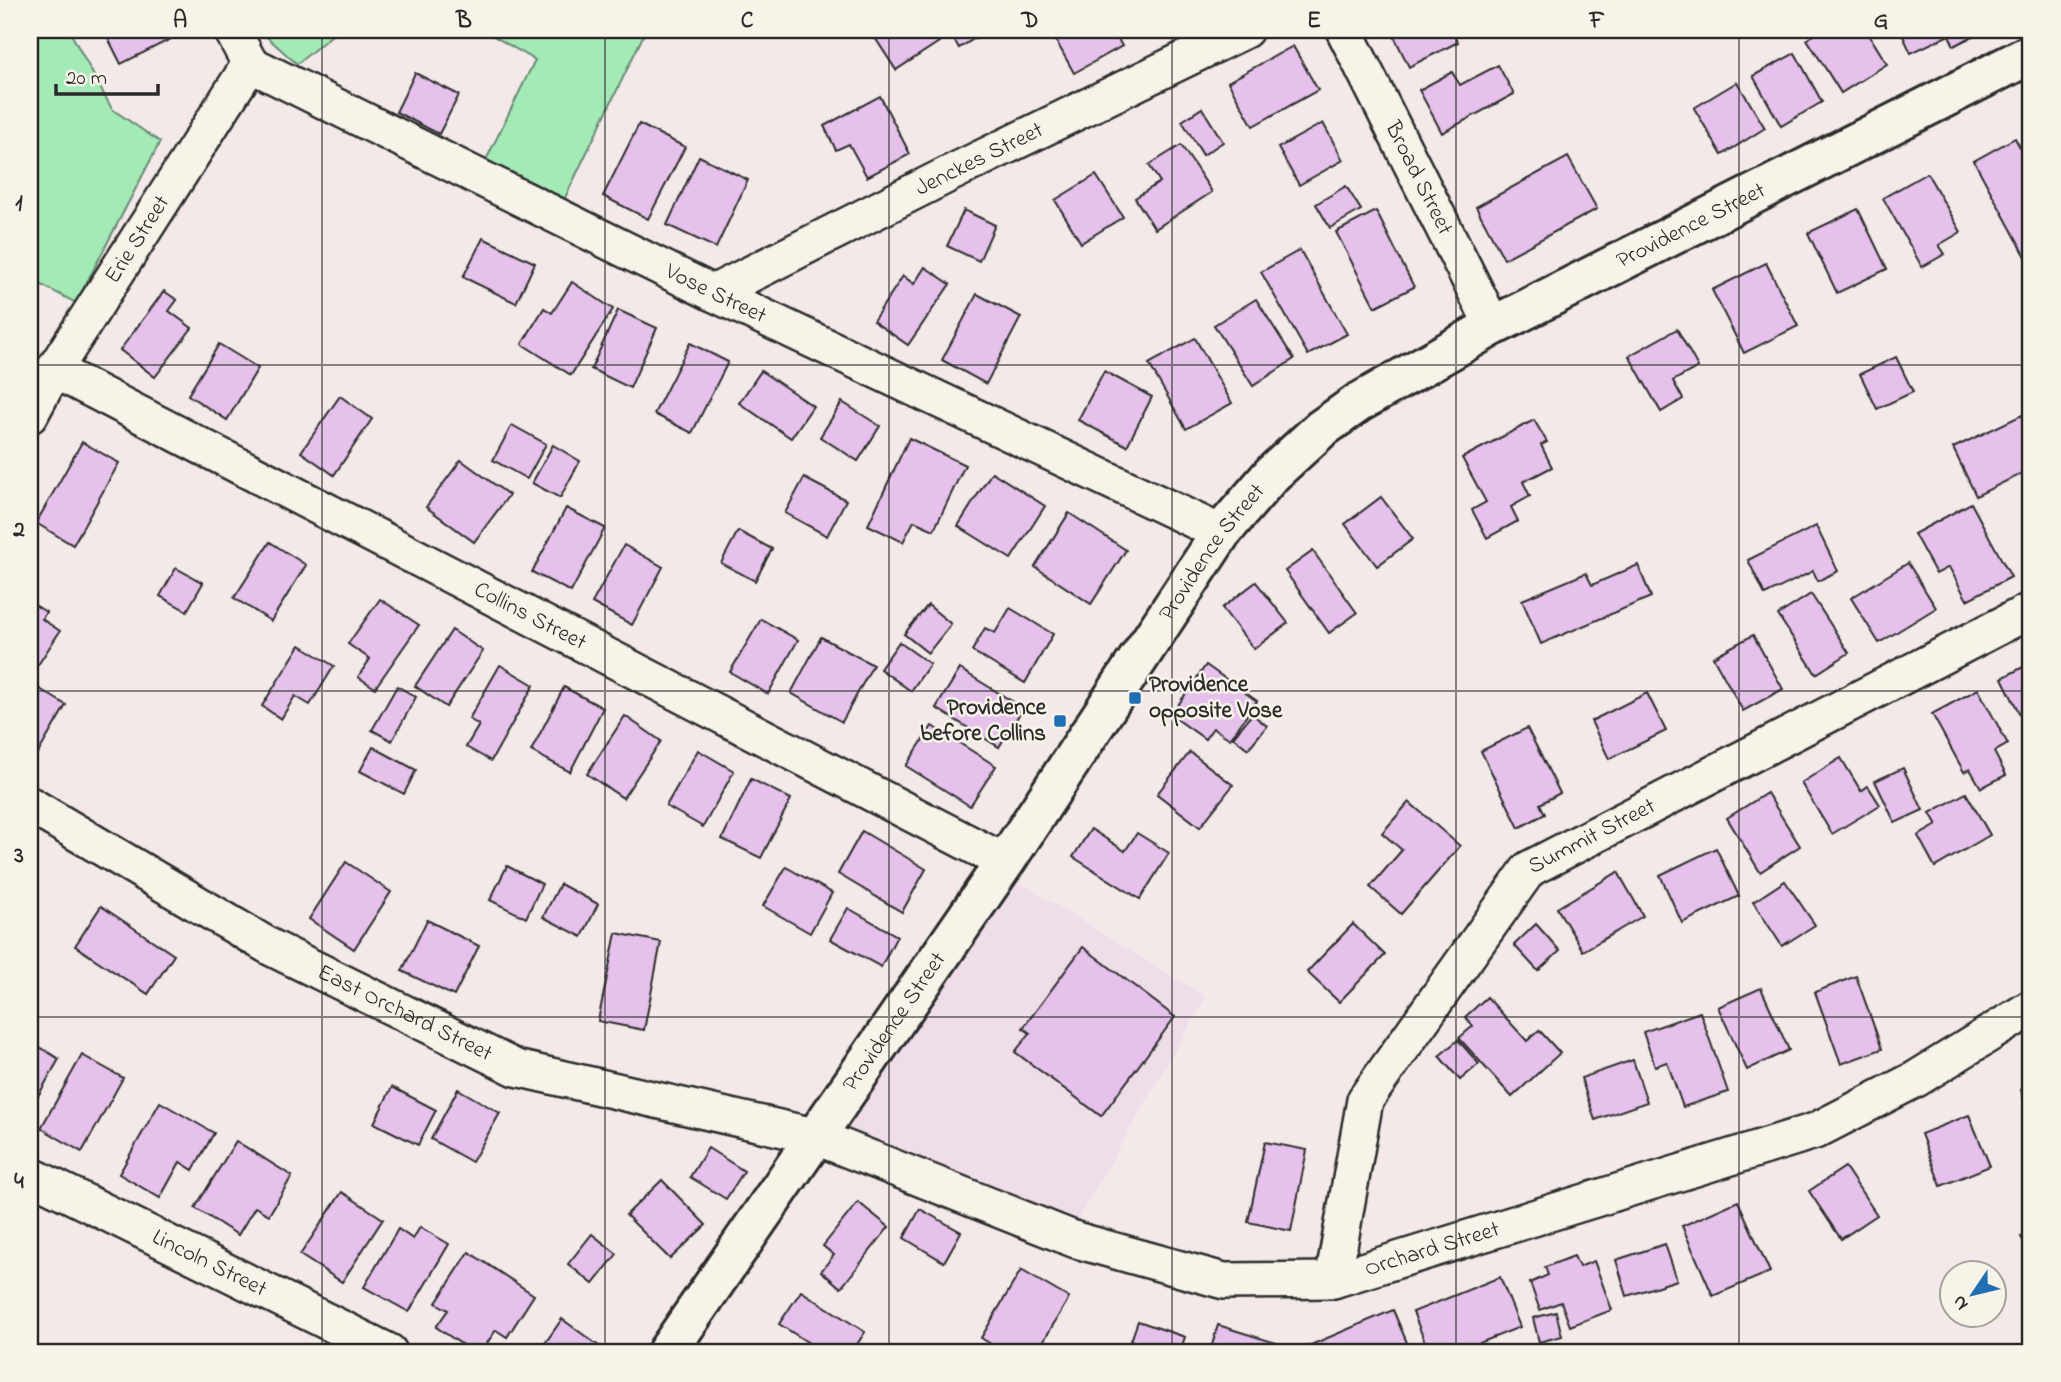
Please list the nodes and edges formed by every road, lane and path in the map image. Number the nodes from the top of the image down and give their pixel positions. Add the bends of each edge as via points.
1 (232, 30) edge
2 (1245, 30) edge
3 (1344, 30) edge
4 (2031, 54) edge
5 (250, 64) junction
6 (713, 293) junction
7 (1493, 326) junction
8 (54, 370) junction
9 (30, 415) edge
10 (1221, 533) junction
11 (2031, 610) edge
12 (30, 806) edge
13 (1005, 862) junction
14 (2031, 1008) edge
15 (814, 1136) junction
16 (30, 1175) edge
17 (1333, 1280) junction
18 (389, 1352) edge
19 (667, 1352) edge

1 - 5 street
2 - 6 street, Jenckes Street
3 - 7 street, Broad Street
4 - 7 main road, Providence Street
5 - 6 street, Vose Street
5 - 8 street, Erie Street
6 - 10 street, Vose Street
7 - 10 main road, Providence Street via 1321,429 1272,474
8 - 9 street, Erie Street
8 - 13 street, Collins Street
10 - 13 main road, Providence Street
11 - 17 street, Summit Street via 1529,869 1365,1100
12 - 15 street, East Orchard Street via 272,948 516,1068
13 - 15 main road, Providence Street
14 - 17 street, Orchard Street via 1916,1079 1815,1131
15 - 17 street, Orchard Street via 1102,1248 1224,1281
15 - 19 main road, Providence Street
16 - 18 street, Lincoln Street

